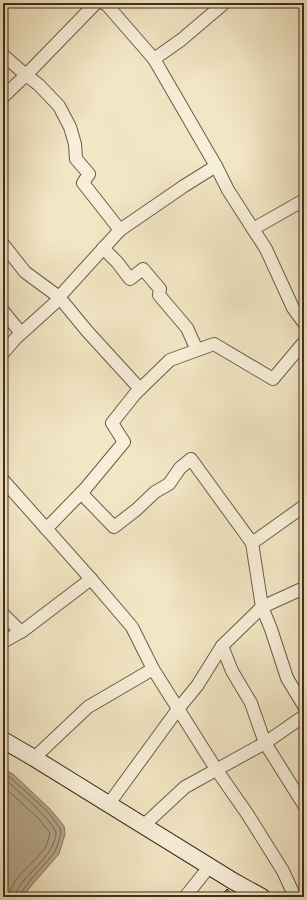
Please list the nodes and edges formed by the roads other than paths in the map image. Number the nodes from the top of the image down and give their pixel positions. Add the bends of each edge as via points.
1 (104, 3) edge
2 (224, 3) edge
3 (3, 55) edge
4 (154, 59) junction
5 (26, 75) junction
6 (3, 97) edge
7 (216, 166) junction
8 (304, 200) edge
9 (253, 229) junction
10 (120, 230) junction
11 (3, 244) edge
12 (103, 248) junction
13 (59, 297) junction
14 (3, 311) edge
15 (304, 323) edge
16 (21, 333) junction
17 (304, 342) edge
18 (197, 350) junction
19 (3, 353) edge
20 (140, 389) junction
21 (3, 480) edge
22 (80, 493) junction
23 (304, 506) edge
24 (46, 529) junction
25 (252, 543) junction
26 (91, 579) junction
27 (304, 588) edge
28 (262, 607) junction
29 (3, 614) edge
30 (21, 632) junction
31 (3, 642) edge
32 (222, 646) junction
33 (153, 669) junction
34 (304, 706) edge
35 (178, 709) junction
36 (304, 716) edge
37 (3, 740) edge
38 (265, 743) junction
39 (34, 758) junction
40 (216, 769) junction
41 (108, 805) junction
42 (304, 805) edge
43 (143, 826) junction
44 (209, 867) junction
45 (252, 895) edge
46 (185, 897) edge
47 (294, 897) edge

1 - 4 street
1 - 5 street
2 - 4 street
3 - 5 street
4 - 7 street
5 - 6 street
5 - 10 street via 59,106 70,127 76,159 89,174 83,183
7 - 9 street
7 - 10 street
8 - 9 street
9 - 15 street via 266,249 293,308
10 - 12 street
11 - 13 street via 25,272
12 - 13 street
12 - 18 street via 130,279 143,269 160,289 159,294 187,328
13 - 16 street
13 - 20 street via 87,332
14 - 16 street
16 - 19 street
17 - 18 street via 272,379 214,344
18 - 20 street via 170,360
20 - 22 street via 112,423 124,442
21 - 24 street
22 - 24 street
22 - 25 street via 114,527 155,492 169,484 180,468 191,459
23 - 25 street
24 - 26 street
25 - 28 street
26 - 30 street
26 - 33 street via 132,627
27 - 28 street
28 - 32 street
28 - 34 street via 287,678
29 - 30 street
30 - 31 street
32 - 35 street via 197,686
32 - 38 street via 232,671 251,704
33 - 35 street
33 - 39 street via 88,707
35 - 40 street
35 - 41 street
36 - 38 street
37 - 39 main road
38 - 40 street
38 - 42 street
39 - 41 main road
40 - 43 street via 185,787
40 - 47 street via 283,871
41 - 43 main road
43 - 44 main road
44 - 45 main road
44 - 46 street

